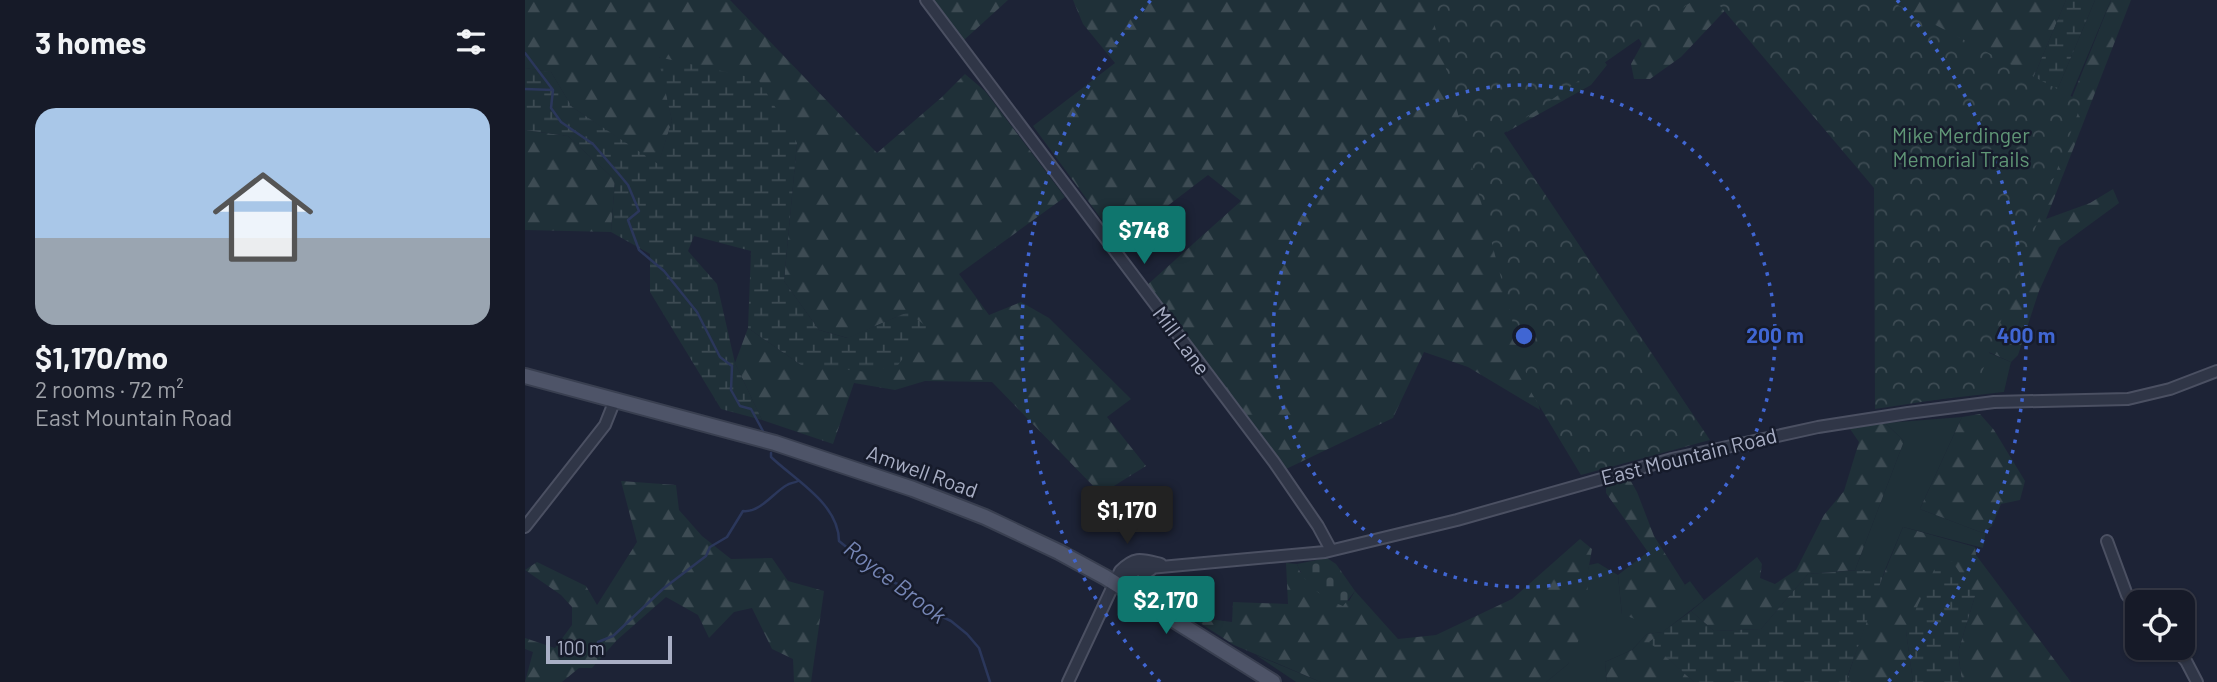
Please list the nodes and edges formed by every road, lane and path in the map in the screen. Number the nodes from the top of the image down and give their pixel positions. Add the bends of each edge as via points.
1 (926, 0) edge
2 (2217, 371) edge
3 (525, 376) edge
4 (615, 400) junction
5 (525, 527) edge
6 (2107, 541) dead end
7 (1331, 550) junction
8 (1159, 567) junction
9 (1115, 583) junction
10 (2125, 590) edge
11 (1152, 607) junction
12 (2185, 660) edge
13 (1067, 682) edge
14 (1273, 682) edge
15 (2197, 682) edge

1 - 7 street, Mill Lane via 1273,462
2 - 7 street, East Mountain Road via 2128,399 1994,402 1776,435 1672,458 1457,520
3 - 4 main road, Amwell Road
4 - 5 street via 605,425
4 - 9 main road, Amwell Road via 775,443 913,489 985,517
6 - 10 street
7 - 8 street, East Mountain Road
8 - 9 street, East Mountain Road via 1143,559 1130,561
8 - 11 street via 1143,577 1141,588
9 - 11 main road, Amwell Road
9 - 13 street, East Mountain Road
11 - 14 main road, Amwell Road
12 - 15 street

